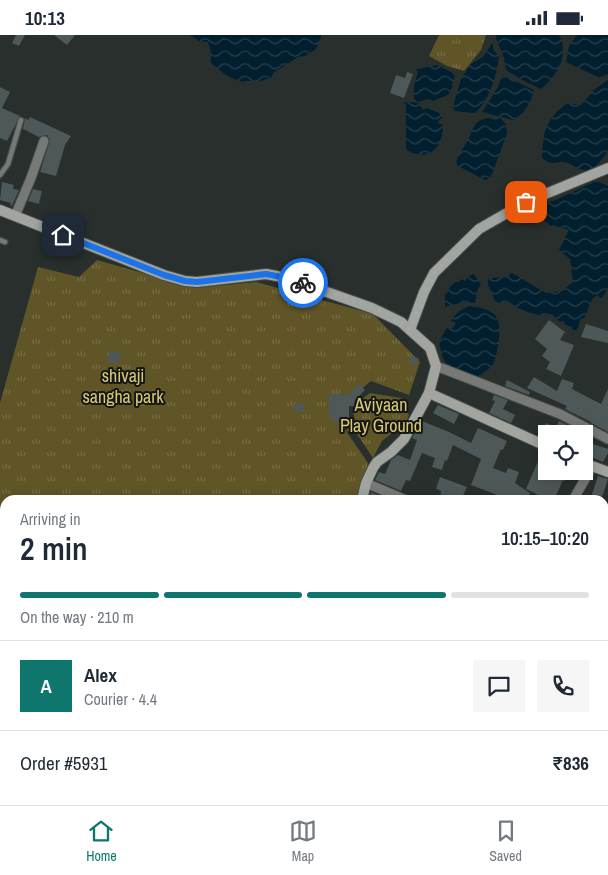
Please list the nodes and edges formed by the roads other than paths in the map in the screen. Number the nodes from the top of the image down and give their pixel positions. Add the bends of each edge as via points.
1 (21, 120) dead end
2 (44, 141) dead end
3 (608, 168) edge
4 (0, 175) edge
5 (0, 210) edge
6 (15, 216) junction
7 (0, 240) edge
8 (6, 242) dead end
9 (410, 330) junction
10 (436, 366) junction
11 (428, 393) junction
12 (608, 439) edge
13 (538, 442) edge
14 (593, 467) edge
15 (608, 472) edge
16 (582, 480) edge
17 (366, 483) junction
18 (363, 495) edge
19 (394, 495) edge
20 (575, 495) edge

1 - 4 lane via 8,164
2 - 6 street
3 - 9 street via 526,202 479,229 434,273
5 - 6 street
6 - 9 street via 185,281 266,274 287,278 372,308
7 - 8 lane
9 - 10 street via 430,347
10 - 11 street
10 - 12 street via 560,414
11 - 13 street
11 - 17 street via 404,439 377,462
14 - 15 street
16 - 20 street
17 - 18 street
17 - 19 street

